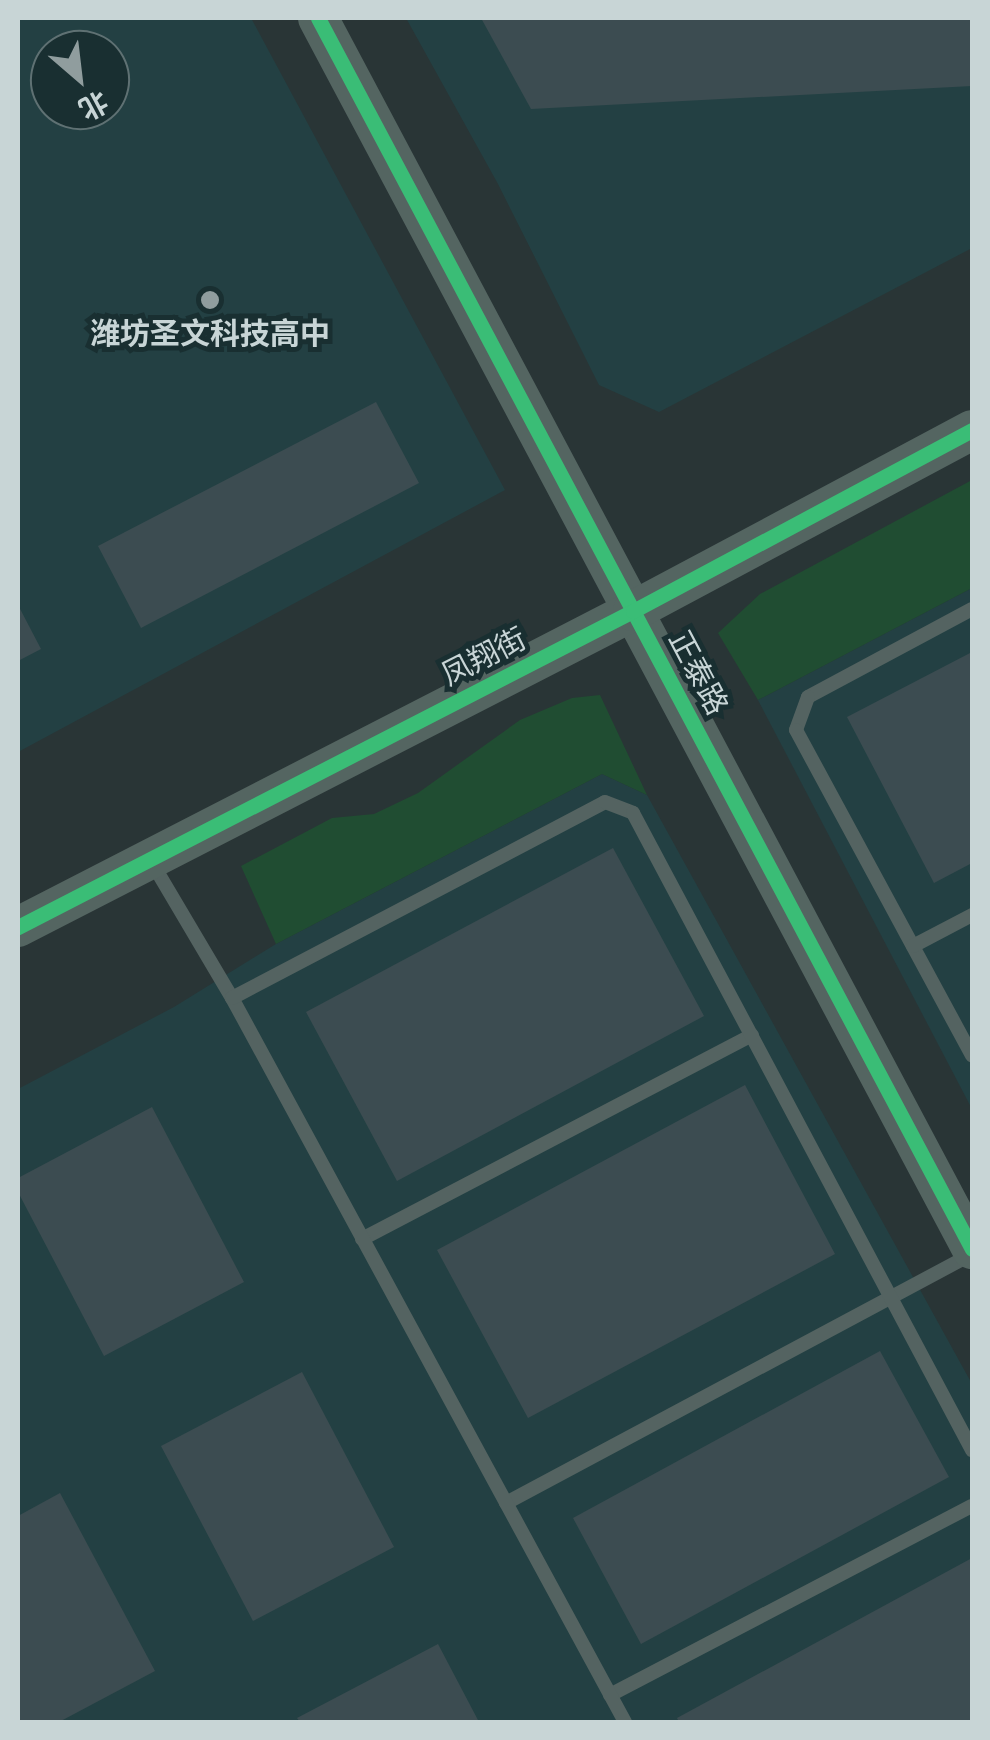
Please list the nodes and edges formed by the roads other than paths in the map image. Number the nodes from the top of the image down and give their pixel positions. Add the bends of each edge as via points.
1 (318, 18) edge
2 (972, 430) edge
3 (972, 609) edge
4 (634, 611) junction
5 (150, 860) junction
6 (972, 915) edge
7 (18, 928) edge
8 (913, 946) junction
9 (232, 998) junction
10 (752, 1036) junction
11 (972, 1056) edge
12 (362, 1238) junction
13 (972, 1251) edge
14 (891, 1296) junction
15 (972, 1450) edge
16 (506, 1502) junction
17 (972, 1506) edge
18 (610, 1695) junction
19 (625, 1722) edge

1 - 4 street, 正泰路
2 - 4 street, 凤翔街
3 - 8 lane via 808,697 796,730
4 - 5 street, 凤翔街
4 - 13 street, 正泰路
5 - 7 street, 凤翔街
5 - 9 lane
6 - 8 lane
8 - 11 lane
9 - 10 lane via 605,802 633,813
9 - 12 lane
10 - 12 lane
10 - 14 lane
12 - 16 lane
13 - 14 lane
14 - 15 lane
14 - 16 lane
16 - 18 lane
17 - 18 lane
18 - 19 lane

